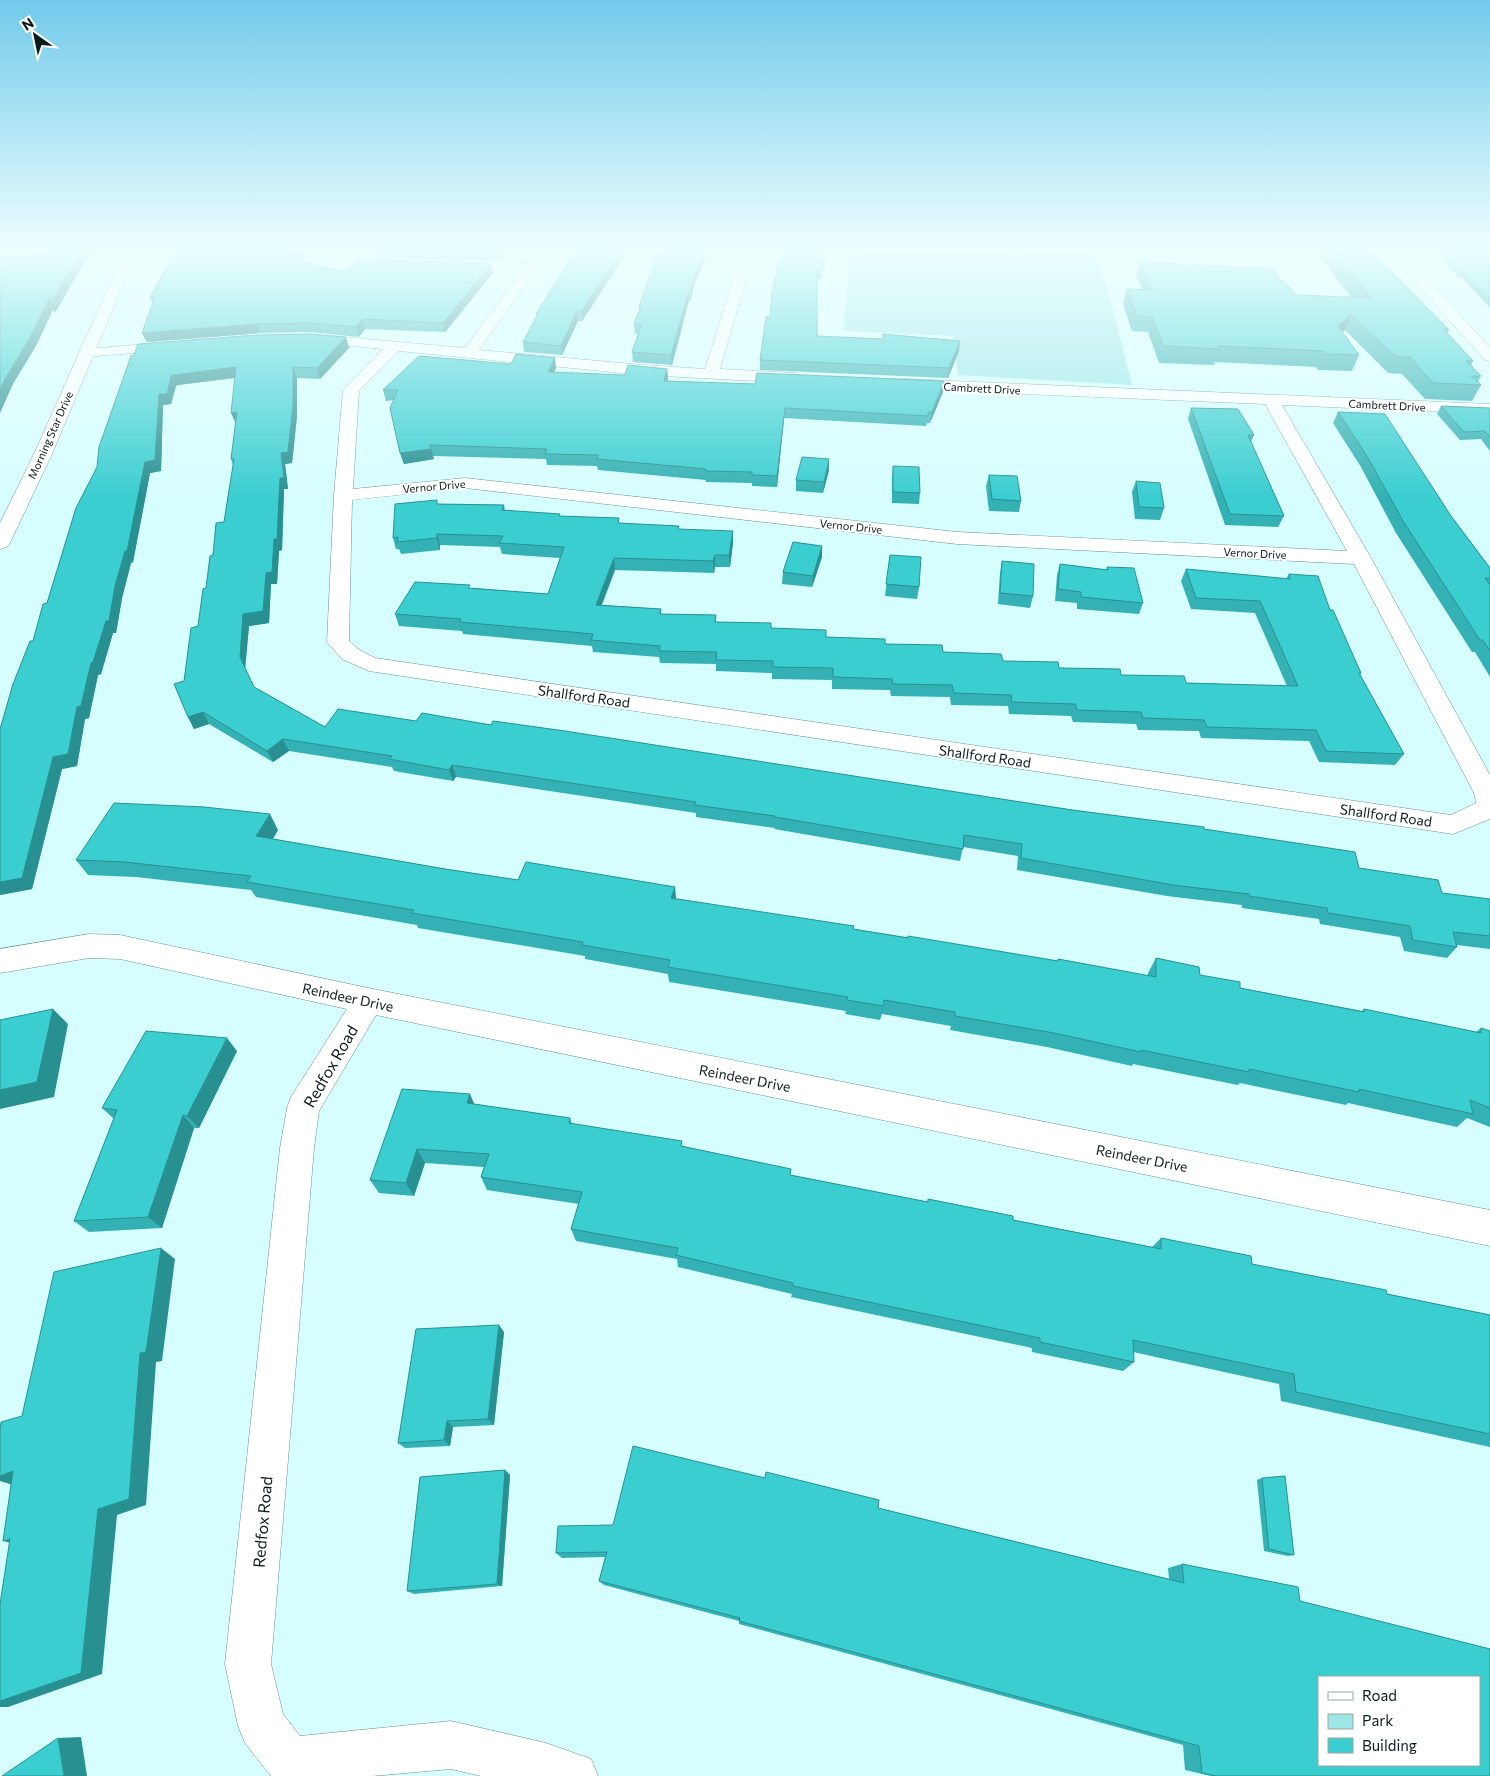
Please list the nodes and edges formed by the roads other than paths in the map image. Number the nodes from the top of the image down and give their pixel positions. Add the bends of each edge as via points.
1 (95, 332) edge
2 (485, 332) edge
3 (723, 332) edge
4 (1467, 332) edge
5 (293, 337) edge
6 (186, 345) edge
7 (396, 346) junction
8 (470, 352) junction
9 (86, 353) junction
10 (1490, 357) edge
11 (711, 374) junction
12 (809, 379) edge
13 (888, 383) edge
14 (1271, 400) junction
15 (1490, 409) edge
16 (343, 495) junction
17 (0, 543) edge
18 (1360, 558) junction
19 (0, 961) edge
20 (368, 1002) junction
21 (1490, 1228) edge
22 (574, 1776) edge

1 - 9 street, Morning Star Drive
2 - 8 street
3 - 11 street
4 - 10 street
5 - 7 street
6 - 9 street
7 - 8 street
7 - 16 street, Shallford Road via 352,390
8 - 11 street
9 - 17 street, Morning Star Drive
11 - 12 street
13 - 14 street, Cambrett Drive
14 - 15 street, Cambrett Drive
14 - 18 street, Shallford Road
16 - 18 street, Vernor Drive via 465,482 957,538
16 - 18 street, Shallford Road via 338,642 350,654 369,664 1453,825 1473,818 1488,807 1486,793
19 - 20 street, Reindeer Drive via 89,946 120,947
20 - 21 street, Reindeer Drive
20 - 22 street, Redfox Road via 303,1108 297,1148 248,1664 262,1726 290,1761 451,1745

